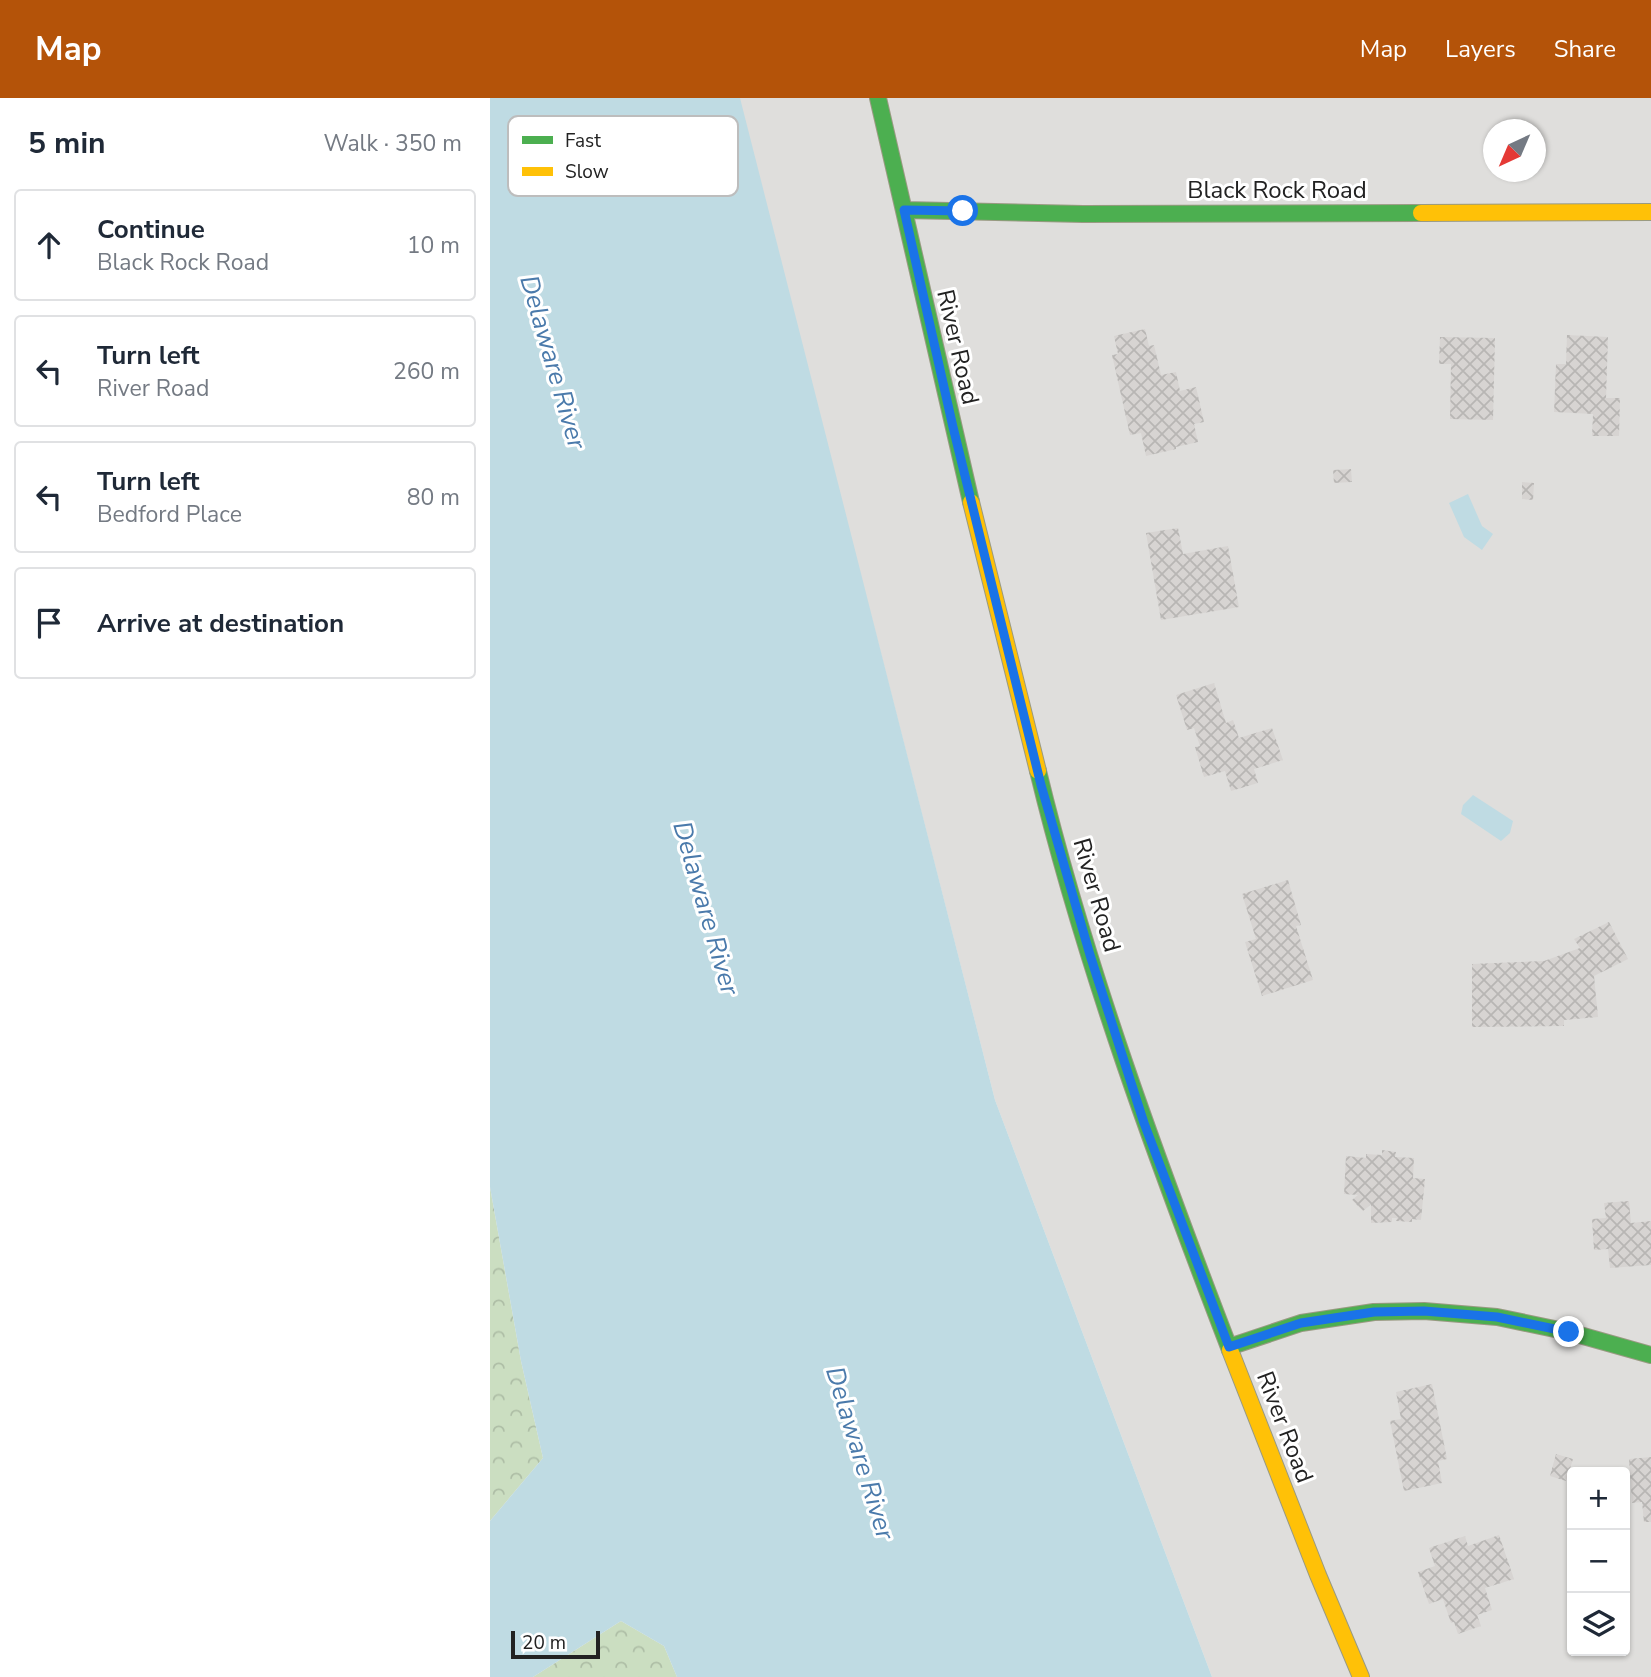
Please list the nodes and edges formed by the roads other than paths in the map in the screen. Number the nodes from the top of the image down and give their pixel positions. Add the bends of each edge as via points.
1 (878, 98) edge
2 (904, 210) junction
3 (1651, 212) edge
4 (1229, 1347) junction
5 (1651, 1355) edge
6 (1361, 1677) edge

1 - 2 main road, River Road
2 - 3 main road, Black Rock Road via 1083,214
2 - 4 main road, River Road via 1041,785 1144,1123
4 - 5 main road via 1301,1323 1374,1312 1424,1311 1497,1317
4 - 6 main road, River Road

